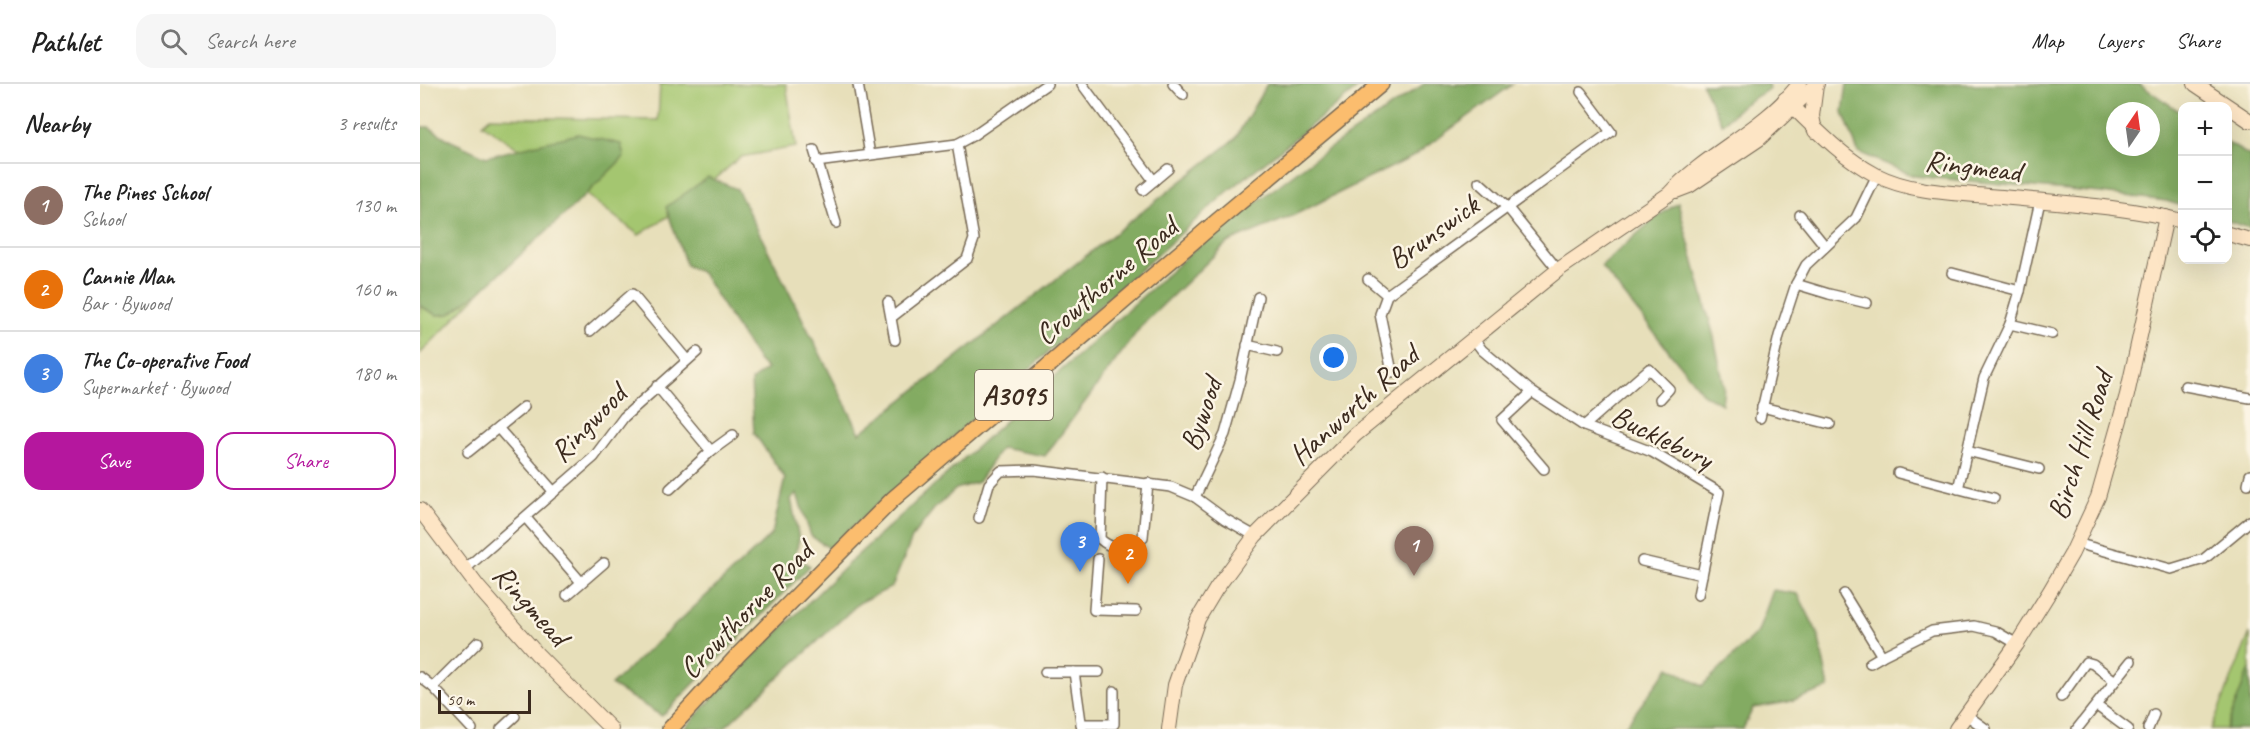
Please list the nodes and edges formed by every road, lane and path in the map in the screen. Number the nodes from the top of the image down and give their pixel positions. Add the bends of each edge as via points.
1 (858, 84) edge
2 (1047, 84) edge
3 (1082, 84) edge
4 (1381, 84) edge
5 (1799, 84) edge
6 (2195, 84) edge
7 (1816, 85) edge
8 (1581, 92) dead end
9 (1790, 103) junction
10 (2250, 121) edge
11 (1815, 130) junction
12 (957, 144) junction
13 (814, 150) dead end
14 (870, 155) junction
15 (816, 162) junction
16 (1168, 169) dead end
17 (1877, 175) junction
18 (1154, 181) junction
19 (1479, 182) dead end
20 (1143, 190) dead end
21 (2040, 201) junction
22 (1508, 208) junction
23 (1800, 215) dead end
24 (2166, 217) junction
25 (2178, 220) edge
26 (836, 223) dead end
27 (2232, 235) edge
28 (2250, 240) edge
29 (1825, 246) junction
30 (1558, 270) junction
31 (1952, 273) dead end
32 (1368, 279) dead end
33 (1796, 284) junction
34 (2020, 291) junction
35 (1387, 295) junction
36 (1258, 297) dead end
37 (888, 302) dead end
38 (1867, 303) dead end
39 (892, 317) junction
40 (2010, 324) junction
41 (590, 331) dead end
42 (2052, 334) dead end
43 (1473, 338) junction
44 (895, 340) dead end
45 (1247, 345) junction
46 (697, 352) dead end
47 (1277, 352) dead end
48 (687, 360) junction
49 (1392, 372) dead end
50 (657, 386) junction
51 (2185, 386) dead end
52 (1532, 392) junction
53 (2250, 398) edge
54 (1660, 399) dead end
55 (524, 407) dead end
56 (1762, 407) junction
57 (1760, 418) dead end
58 (1830, 424) dead end
59 (1584, 426) junction
60 (498, 428) junction
61 (733, 435) dead end
62 (468, 452) dead end
63 (711, 452) junction
64 (1967, 452) junction
65 (1544, 469) dead end
66 (2039, 469) dead end
67 (1899, 473) dead end
68 (1102, 477) junction
69 (1148, 483) junction
70 (670, 489) dead end
71 (1958, 489) junction
72 (554, 492) junction
73 (1719, 492) junction
74 (1195, 497) junction
75 (1728, 497) dead end
76 (1994, 498) dead end
77 (420, 510) edge
78 (526, 518) junction
79 (979, 518) dead end
80 (2250, 521) edge
81 (1255, 536) junction
82 (2076, 543) junction
83 (1098, 559) dead end
84 (1642, 561) dead end
85 (604, 562) dead end
86 (464, 570) junction
87 (1702, 575) junction
88 (581, 582) junction
89 (1844, 594) dead end
90 (1698, 595) dead end
91 (567, 596) dead end
92 (1136, 611) dead end
93 (478, 642) dead end
94 (2017, 644) junction
95 (1882, 656) junction
96 (2131, 661) dead end
97 (1870, 663) dead end
98 (1045, 672) dead end
99 (1074, 672) junction
100 (1099, 672) dead end
101 (420, 676) edge
102 (2115, 681) junction
103 (433, 687) junction
104 (1114, 691) dead end
105 (2061, 697) dead end
106 (2097, 706) junction
107 (1965, 714) junction
108 (2154, 714) dead end
109 (515, 716) dead end
110 (1082, 726) edge
111 (609, 728) edge
112 (472, 729) edge
113 (501, 729) edge
114 (670, 729) edge
115 (1169, 729) edge
116 (1956, 729) edge
117 (1986, 729) edge
118 (2078, 729) edge
119 (2128, 729) edge
120 (2148, 729) edge

1 - 14 street
2 - 12 street
3 - 18 street
4 - 114 main road, Crowthorne Road / A3095 via 893,499
5 - 9 street, Hanworth Road
6 - 10 street
7 - 9 street, Hanworth Road
7 - 11 street via 1812,116
8 - 22 street, Brunswick via 1611,132
9 - 11 street, Ringmead
9 - 30 street, Hanworth Road via 1682,179 1669,194
11 - 17 street, Ringmead
12 - 14 street
12 - 39 street via 974,239 966,260
13 - 15 street
14 - 15 street
15 - 26 street
16 - 18 street
17 - 21 street, Ringmead via 1920,188
17 - 29 street via 1856,218
18 - 20 street
19 - 22 street, Brunswick
21 - 24 street, Ringmead
21 - 34 street
22 - 30 street, Brunswick
22 - 35 street, Brunswick
23 - 29 street
24 - 25 street, Ringmead
24 - 82 street, Birch Hill Road via 2124,406 2098,497
27 - 28 street
29 - 33 street via 1806,265
30 - 43 street, Hanworth Road
31 - 34 street
32 - 35 street, Brunswick
33 - 38 street
33 - 56 street
34 - 40 street
35 - 49 street, Brunswick via 1380,314
36 - 45 street, Bywood
37 - 39 street
39 - 44 street
40 - 42 street
40 - 64 street via 1984,378
41 - 48 street via 632,294
43 - 52 street, Bucklebury
43 - 81 street, Hanworth Road via 1355,435
45 - 47 street, Bywood
45 - 74 street, Bywood via 1224,434
46 - 48 street, Ringwood
48 - 50 street, Ringwood
50 - 63 street, Ringwood
50 - 72 street, Ringwood via 624,417 594,457
51 - 53 street
52 - 59 street, Bucklebury
52 - 65 street via 1502,420
54 - 59 street, Bucklebury via 1669,389 1649,369
55 - 60 street, Ringwood
56 - 57 street
56 - 58 street
59 - 73 street, Bucklebury via 1652,452
60 - 62 street, Ringwood
60 - 72 street, Ringwood
61 - 63 street
63 - 70 street
64 - 66 street
64 - 71 street
67 - 71 street
68 - 69 street, Bywood
68 - 69 street via 1100,539 1123,550 1137,548 1143,537
68 - 79 street, Bywood via 1001,471 989,484
69 - 74 street, Bywood
71 - 76 street
72 - 78 street, Ringwood
73 - 75 street, Bucklebury
73 - 87 street, Bucklebury
74 - 81 street, Bywood
77 - 86 street, Ringmead
78 - 86 street, Ringwood
78 - 88 street
80 - 82 street via 2204,559 2170,569
81 - 115 street, Hanworth Road via 1198,619 1175,685
82 - 94 street, Birch Hill Road
83 - 92 street via 1094,610
84 - 87 street
85 - 88 street
86 - 111 street, Ringmead via 537,654
87 - 90 street, Bucklebury
88 - 91 street
89 - 95 street
93 - 103 street
94 - 95 street via 1995,631 1974,626 1932,631
94 - 107 street, Birch Hill Road
95 - 97 street
96 - 102 street
98 - 99 street
99 - 100 street
99 - 110 street
101 - 103 street
102 - 105 street via 2086,662
102 - 106 street
103 - 112 street
104 - 110 street via 1114,724
106 - 118 street
106 - 119 street
107 - 116 street, Birch Hill Road
107 - 117 street
108 - 120 street
109 - 113 street

